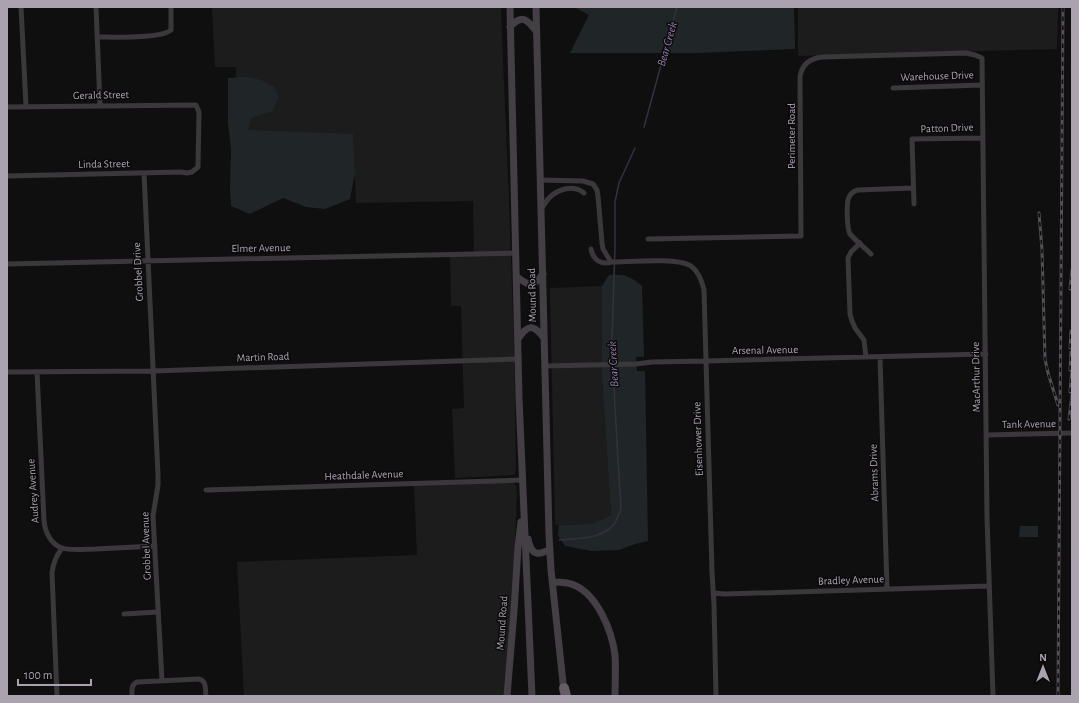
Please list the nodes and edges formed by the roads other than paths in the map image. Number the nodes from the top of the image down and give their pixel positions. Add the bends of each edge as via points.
1 (21, 7) edge
2 (96, 7) edge
3 (171, 7) edge
4 (510, 7) edge
5 (536, 7) edge
6 (510, 27) junction
7 (536, 31) junction
8 (98, 37) junction
9 (982, 58) joint
10 (982, 85) junction
11 (892, 88) dead end
12 (100, 105) junction
13 (7, 106) edge
14 (26, 106) junction
15 (983, 138) junction
16 (198, 167) joint
17 (144, 173) junction
18 (7, 176) edge
19 (540, 180) junction
20 (913, 188) junction
21 (584, 193) dead end
22 (914, 204) dead end
23 (541, 209) junction
24 (648, 239) dead end
25 (860, 244) junction
26 (592, 249) dead end
27 (516, 253) junction
28 (871, 254) dead end
29 (147, 261) junction
30 (611, 262) junction
31 (7, 264) edge
32 (543, 274) junction
33 (517, 276) junction
34 (544, 338) junction
35 (518, 339) junction
36 (986, 354) junction
37 (880, 357) junction
38 (866, 358) junction
39 (519, 360) junction
40 (706, 361) junction
41 (545, 366) junction
42 (153, 371) junction
43 (7, 372) edge
44 (37, 372) junction
45 (1072, 433) edge
46 (987, 434) junction
47 (522, 480) junction
48 (206, 490) dead end
49 (524, 504) junction
50 (524, 519) junction
51 (155, 546) junction
52 (62, 548) junction
53 (550, 549) junction
54 (553, 582) junction
55 (989, 586) junction
56 (887, 589) junction
57 (713, 593) junction
58 (158, 612) junction
59 (124, 614) dead end
60 (162, 681) junction
61 (565, 693) edge
62 (57, 696) edge
63 (132, 696) edge
64 (206, 696) edge
65 (507, 696) edge
66 (532, 696) edge
67 (615, 696) edge
68 (716, 696) edge
69 (993, 696) edge

1 - 14 street
2 - 8 street
3 - 8 street via 171,30 168,32
4 - 6 main road, Mound Road
5 - 7 main road, Mound Road
6 - 7 main road via 516,21 524,19 530,22
6 - 27 main road, Mound Road
7 - 19 main road, Mound Road
8 - 12 street
9 - 10 street, MacArthur Drive
9 - 24 street, Perimeter Road via 966,53 824,57 810,60 804,66 800,77 801,236
10 - 11 street, Warehouse Drive
10 - 15 street, MacArthur Drive
12 - 14 street, Gerald Street
12 - 16 street, Gerald Street via 196,105 199,112
13 - 14 street, Gerald Street
15 - 20 street, Patton Drive via 912,139
15 - 36 street, MacArthur Drive
16 - 17 street, Linda Street via 187,173
17 - 18 street, Linda Street
17 - 29 street, Grobbel Drive
19 - 23 main road, Mound Road
19 - 30 street via 590,182 595,187 603,250
20 - 22 street, Patton Drive
20 - 25 street via 861,189 851,193 847,200 848,229
21 - 23 street via 574,188 556,192 547,199
23 - 32 main road, Mound Road
25 - 28 street
25 - 38 street via 848,258 850,307 852,321 864,340
26 - 30 street, Eisenhower Drive via 593,256 598,261
27 - 29 street, Elmer Avenue
27 - 33 main road, Mound Road
29 - 31 street, Elmer Avenue
29 - 42 street, Grobbel Drive
30 - 40 street, Eisenhower Drive via 679,262 690,265 698,273 704,290
32 - 33 main road via 535,284 527,283
32 - 34 main road, Mound Road
33 - 35 main road, Mound Road
34 - 35 main road via 535,329 530,328
34 - 41 main road, Mound Road
35 - 39 main road, Mound Road
36 - 37 street, Arsenal Avenue
36 - 46 street, MacArthur Drive
37 - 38 street, Arsenal Avenue
37 - 56 street, Abrams Drive
38 - 40 street, Arsenal Avenue
39 - 42 street, Martin Road
39 - 47 main road, Mound Road
40 - 41 street, Arsenal Avenue
40 - 57 street, Eisenhower Drive
41 - 53 main road, Mound Road
42 - 44 street, Martin Road
42 - 51 street, Grobbel Avenue via 158,480 153,512
43 - 44 street, Martin Road
44 - 52 street, Audrey Avenue via 44,521 50,538
45 - 46 street, Tank Avenue
46 - 55 street, MacArthur Drive
47 - 48 street, Heathdale Avenue
47 - 49 main road, Mound Road
49 - 50 main road, Mound Road
49 - 65 main road, Mound Road via 518,547
50 - 53 main road via 533,552 543,553
50 - 66 main road, Mound Road
51 - 52 street
51 - 58 street, Grobbel Avenue
52 - 62 street via 55,558 52,574
53 - 54 main road, Mound Road
54 - 61 main road, Mound Road
54 - 67 main road via 570,584 583,590 603,617 612,640 615,657
55 - 56 street, Bradley Avenue
55 - 69 street, MacArthur Drive
56 - 57 street, Bradley Avenue
57 - 68 street, Eisenhower Drive
58 - 59 street
58 - 60 street, Grobbel Avenue
60 - 63 street via 135,683 132,687
60 - 64 street via 201,679 205,683

